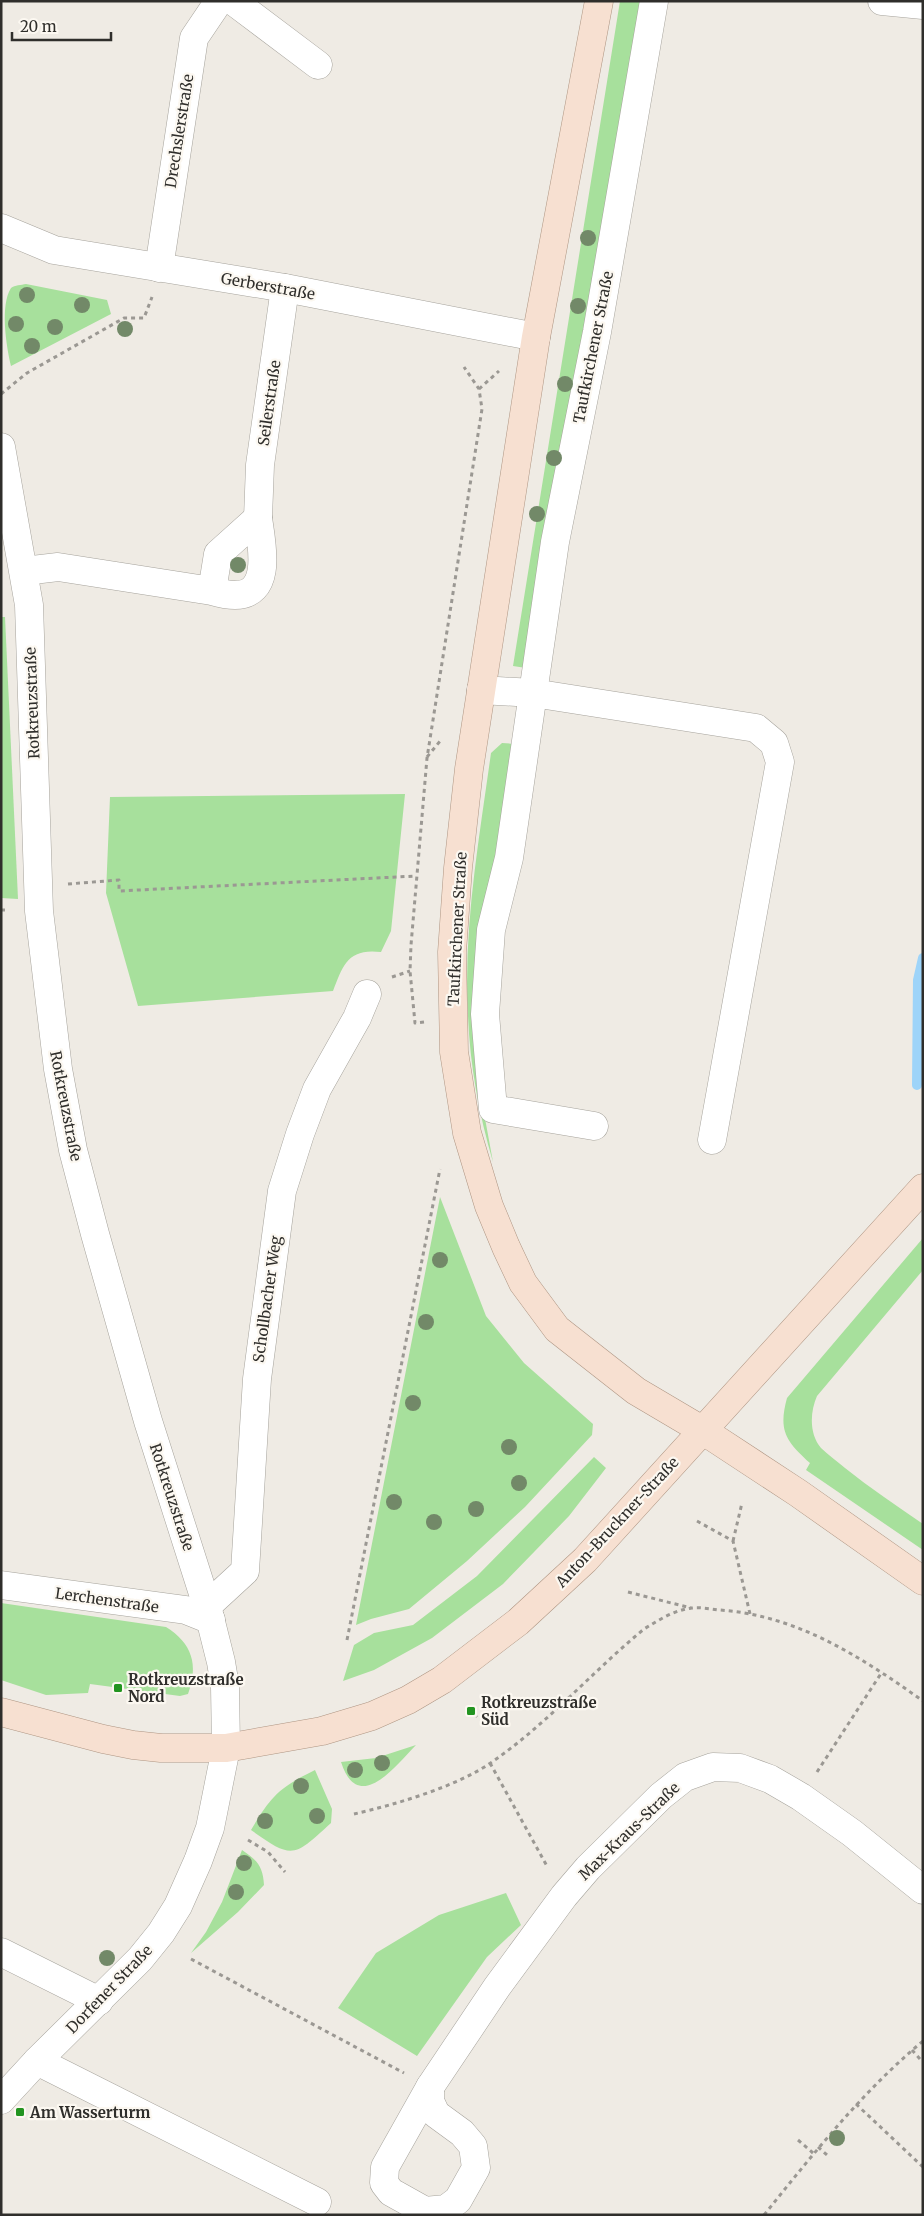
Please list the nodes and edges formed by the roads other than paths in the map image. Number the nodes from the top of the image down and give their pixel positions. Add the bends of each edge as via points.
1 (219, 1) edge
2 (233, 1) edge
3 (599, 1) edge
4 (654, 1) edge
5 (882, 1) edge
6 (923, 5) edge
7 (318, 65) dead end
8 (1, 228) edge
9 (159, 268) junction
10 (285, 288) junction
11 (536, 337) junction
12 (1, 447) edge
13 (258, 518) junction
14 (24, 570) junction
15 (212, 591) junction
16 (481, 690) junction
17 (533, 693) junction
18 (367, 994) dead end
19 (594, 1126) dead end
20 (712, 1140) dead end
21 (923, 1188) edge
22 (702, 1430) junction
23 (923, 1581) edge
24 (1, 1585) edge
25 (209, 1613) junction
26 (1, 1712) edge
27 (226, 1748) junction
28 (923, 1890) edge
29 (1, 1952) edge
30 (99, 2001) junction
31 (37, 2061) junction
32 (430, 2087) road end
33 (3, 2095) edge
34 (316, 2202) dead end

1 - 9 street, Drechslerstraße via 194,38
2 - 7 street
3 - 11 main road, Taufkirchener Straße
4 - 17 street, Taufkirchener Straße via 600,313 555,542
5 - 6 street
8 - 9 street, Gerberstraße via 54,250
9 - 10 street, Gerberstraße
10 - 11 street, Gerberstraße
10 - 13 street, Seilerstraße via 260,465
11 - 16 main road, Taufkirchener Straße
12 - 14 street, Rotkreuzstraße
13 - 15 street via 218,554
13 - 15 street, Seilerstraße via 263,558 261,578 249,591 236,595
14 - 15 street, Seilerstraße via 58,567
14 - 25 street, Rotkreuzstraße via 39,911 58,1069 73,1150 95,1234
16 - 17 street
16 - 22 main road, Taufkirchener Straße via 458,868 452,952 454,1052 475,1163 489,1206 522,1283 557,1329 636,1391
17 - 19 street, Taufkirchener Straße via 509,858 491,930 485,1014 493,1109
17 - 20 street via 756,728 774,743 780,762 734,1045
18 - 25 street, Schollbacher Weg via 317,1089 282,1191 257,1379 245,1571
21 - 22 main road, Anton-Bruckner-Straße
22 - 23 main road, Taufkirchener Straße
22 - 27 main road, Anton-Bruckner-Straße via 585,1560 518,1622 442,1680 372,1716 322,1731
24 - 25 street, Lerchenstraße
25 - 27 street, Rotkreuzstraße via 225,1686
26 - 27 main road, Anton-Bruckner-Straße via 133,1745
27 - 30 street, Dorfener Straße via 210,1828 178,1906 140,1959
28 - 32 street, Max-Kraus-Straße via 852,1833 770,1779 740,1768 713,1767 684,1777 588,1868 564,1896 497,1987
29 - 30 street
30 - 31 street, Dorfener Straße
31 - 33 street, Dorfener Straße
31 - 34 street

